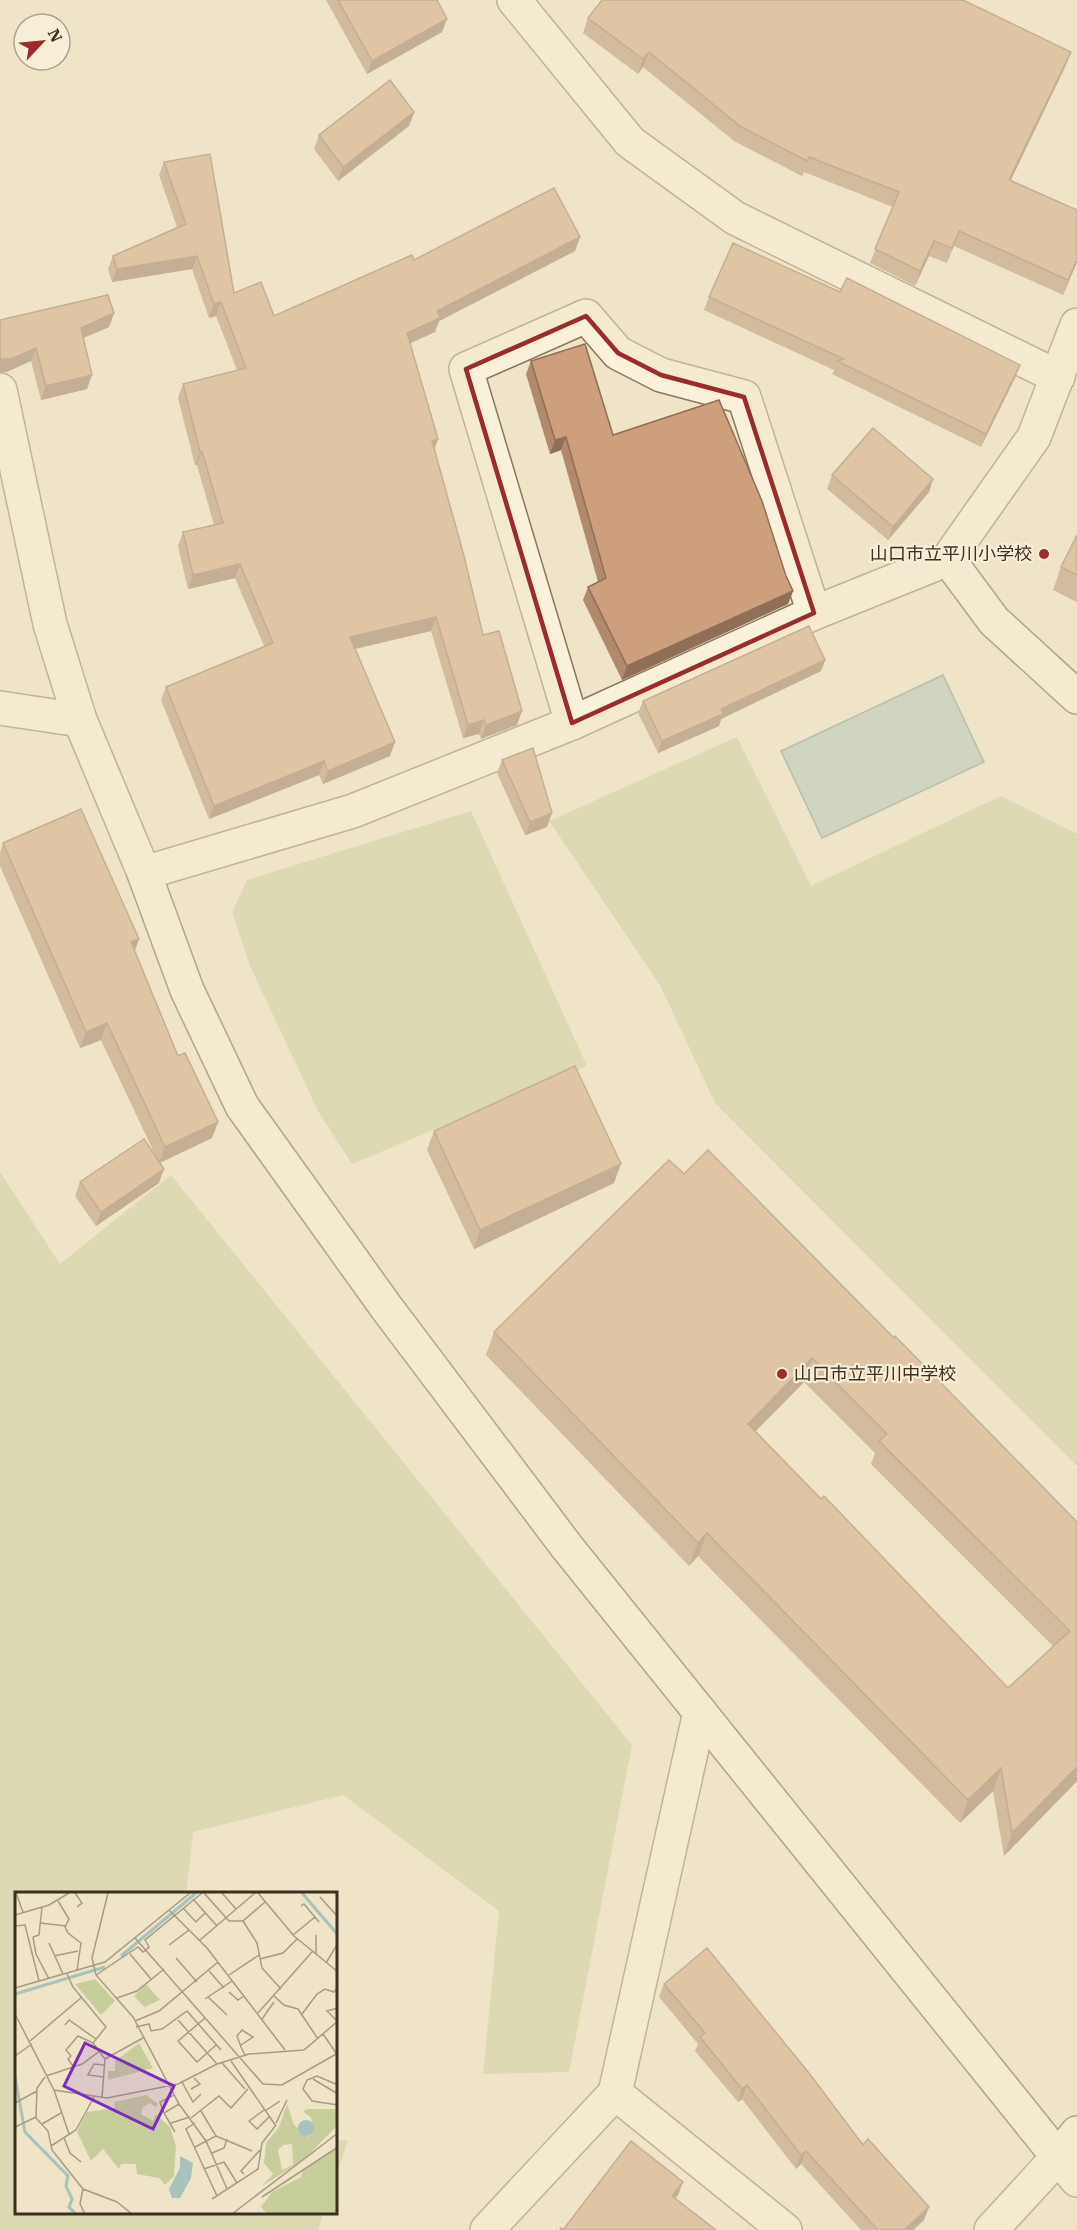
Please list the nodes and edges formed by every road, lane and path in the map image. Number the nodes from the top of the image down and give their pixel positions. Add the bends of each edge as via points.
1 (514, 0) edge
2 (1077, 325) edge
3 (1058, 377) junction
4 (0, 390) edge
5 (948, 559) junction
6 (814, 613) junction
7 (1077, 697) edge
8 (0, 708) edge
9 (81, 720) junction
10 (572, 723) junction
11 (144, 873) junction
12 (700, 1712) junction
13 (615, 2093) junction
14 (1071, 2157) edge
15 (487, 2230) edge
16 (785, 2230) edge
17 (991, 2230) edge

1 - 3 street via 630,142 735,218
2 - 3 street
3 - 5 street via 1034,437
4 - 9 street via 50,624
5 - 6 street
5 - 7 street via 994,621
6 - 10 street
6 - 10 street via 744,397 661,375 618,353 586,316 466,369
8 - 9 street
9 - 11 street
10 - 11 street via 353,811
11 - 12 street via 187,990 242,1107 546,1519
12 - 13 street
12 - 14 street
13 - 15 street
13 - 16 street
14 - 17 street

